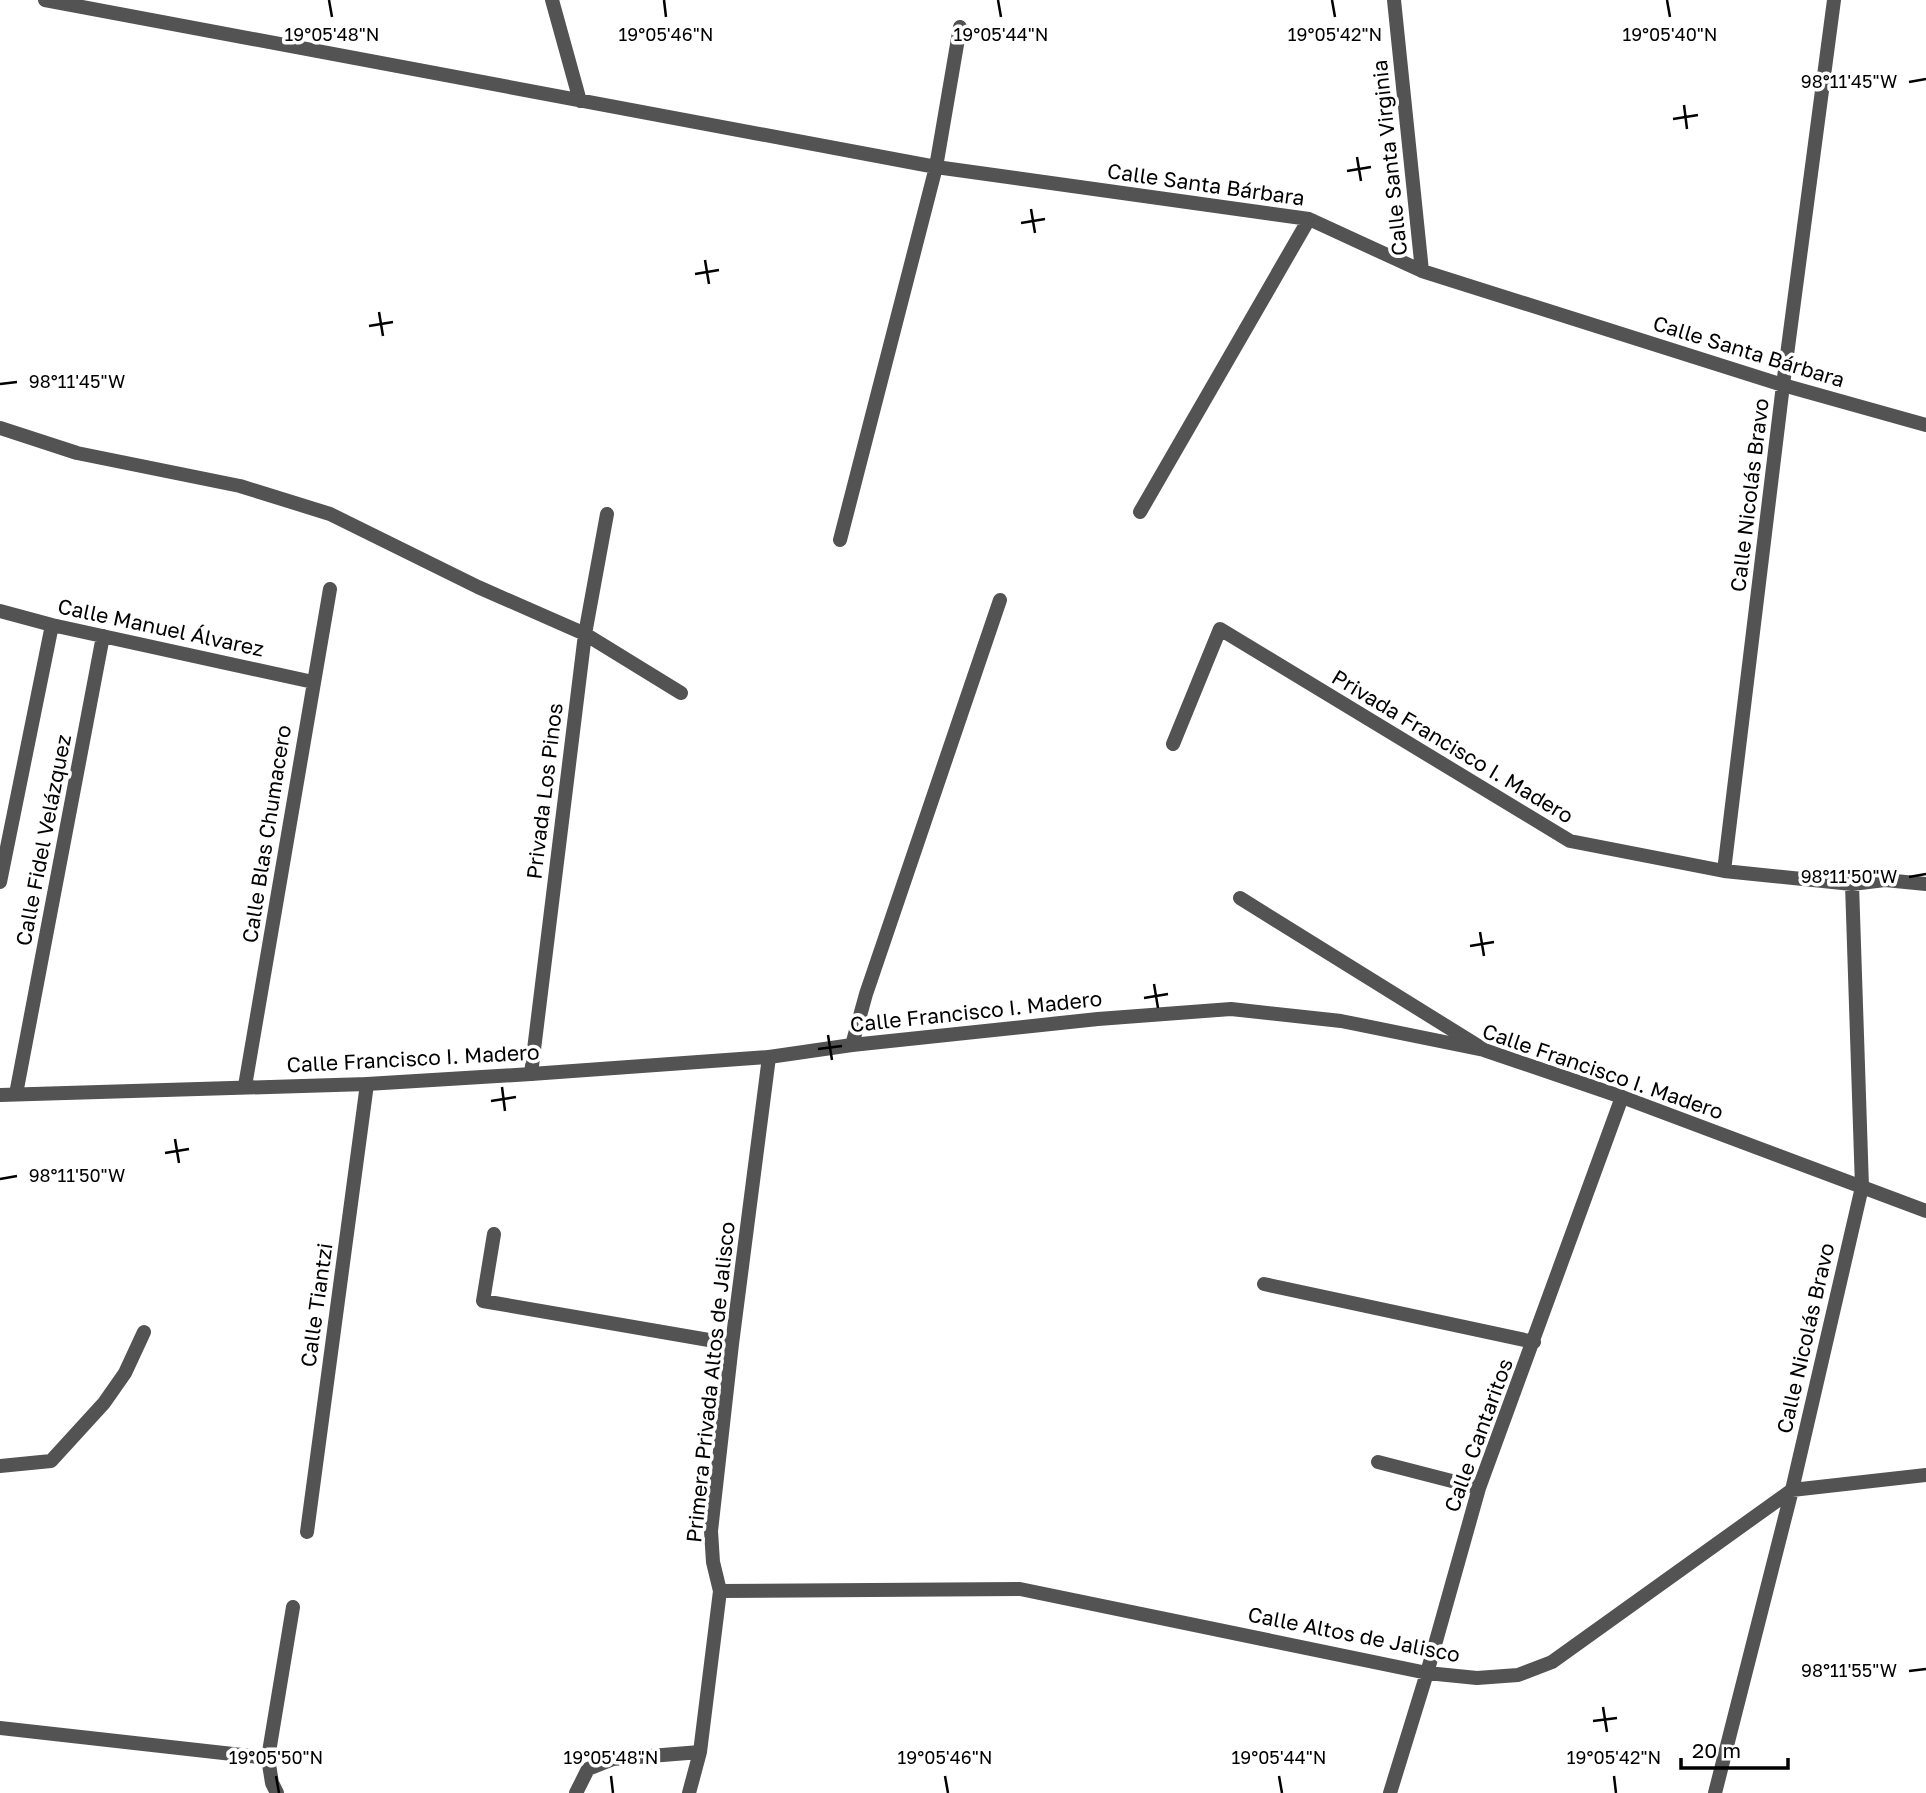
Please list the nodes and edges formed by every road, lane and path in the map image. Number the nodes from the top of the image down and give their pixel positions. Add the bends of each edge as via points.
1 (45, 0) edge
2 (552, 0) edge
3 (1394, 0) edge
4 (1833, 0) edge
5 (960, 27) dead end
6 (580, 100) junction
7 (936, 167) junction
8 (1309, 219) junction
9 (1422, 271) junction
10 (1783, 385) junction
11 (1926, 425) edge
12 (0, 428) edge
13 (1140, 512) dead end
14 (607, 514) dead end
15 (840, 540) dead end
16 (330, 589) dead end
17 (1000, 600) dead end
18 (0, 611) edge
19 (52, 625) junction
20 (585, 634) junction
21 (103, 636) junction
22 (313, 682) junction
23 (681, 693) dead end
24 (1173, 744) dead end
25 (1724, 871) junction
26 (0, 882) edge
27 (1852, 884) junction
28 (1926, 884) edge
29 (1240, 898) dead end
30 (852, 1045) junction
31 (1484, 1050) junction
32 (769, 1057) junction
33 (531, 1074) junction
34 (367, 1084) junction
35 (245, 1086) junction
36 (16, 1094) junction
37 (0, 1095) edge
38 (1622, 1097) junction
39 (1862, 1186) junction
40 (1926, 1211) edge
41 (494, 1234) dead end
42 (1264, 1284) dead end
43 (144, 1332) dead end
44 (1534, 1342) junction
45 (732, 1344) junction
46 (1378, 1462) dead end
47 (0, 1466) edge
48 (1926, 1475) edge
49 (1479, 1488) junction
50 (1792, 1490) junction
51 (307, 1532) dead end
52 (720, 1591) junction
53 (293, 1607) dead end
54 (1427, 1673) junction
55 (0, 1728) edge
56 (700, 1752) junction
57 (268, 1758) junction
58 (277, 1793) edge
59 (576, 1793) edge
60 (690, 1793) edge
61 (1390, 1793) edge
62 (1715, 1793) edge

1 - 6 street, Calle Santa Bárbara
2 - 6 street
3 - 9 street, Calle Santa Virginia
4 - 10 street, Calle Nicolás Bravo
5 - 7 street
6 - 7 street, Calle Santa Bárbara
7 - 8 street, Calle Santa Bárbara
7 - 15 street
8 - 9 street, Calle Santa Bárbara
8 - 13 street
9 - 10 street, Calle Santa Bárbara
10 - 11 street, Calle Santa Bárbara
10 - 25 street, Calle Nicolás Bravo
12 - 20 street via 77,453 240,486 330,514
14 - 20 street, Privada Los Pinos
16 - 22 street, Calle Blas Chumacero
17 - 30 street
18 - 19 street, Calle Manuel Álvarez
19 - 21 street, Calle Manuel Álvarez
19 - 26 street, Calle Fidel Velázquez
20 - 23 street
20 - 33 street, Privada Los Pinos
21 - 22 street, Calle Manuel Álvarez
21 - 36 street, Calle Fidel Velázquez
22 - 35 street, Calle Blas Chumacero
24 - 25 street, Privada Francisco I. Madero via 1220,629 1570,841
25 - 27 street, Privada Francisco I. Madero
27 - 28 street, Privada Francisco I. Madero via 1885,880
27 - 39 street, Calle Nicolás Bravo
29 - 31 street
30 - 31 street, Calle Francisco I. Madero via 1231,1009 1341,1021
30 - 32 street, Calle Francisco I. Madero
31 - 38 street, Calle Francisco I. Madero
32 - 33 street, Calle Francisco I. Madero
32 - 45 street, Primera Privada Altos de Jalisco
33 - 34 street, Calle Francisco I. Madero
34 - 35 street, Calle Francisco I. Madero
34 - 51 street, Calle Tiantzi
35 - 36 street, Calle Francisco I. Madero
36 - 37 street, Calle Francisco I. Madero
38 - 39 street, Calle Francisco I. Madero
38 - 44 street, Calle Cantaritos
39 - 40 street, Calle Francisco I. Madero
39 - 50 street, Calle Nicolás Bravo
41 - 45 street via 483,1301
42 - 44 street
43 - 47 street via 125,1373 104,1403 51,1461
44 - 49 street, Calle Cantaritos
45 - 52 street, Primera Privada Altos de Jalisco via 711,1531
46 - 49 street
48 - 50 street, Calle Altos de Jalisco
49 - 54 street, Calle Cantaritos
50 - 54 street, Calle Altos de Jalisco via 1552,1662 1518,1675 1477,1678
50 - 62 street, Calle Nicolás Bravo
52 - 54 street, Calle Altos de Jalisco via 1020,1589
52 - 56 street, Primera Privada Altos de Jalisco
53 - 57 street
54 - 61 street, Calle Cantaritos
55 - 57 street
56 - 59 street via 613,1759 588,1769
56 - 60 street, Primera Privada Altos de Jalisco
57 - 58 street

